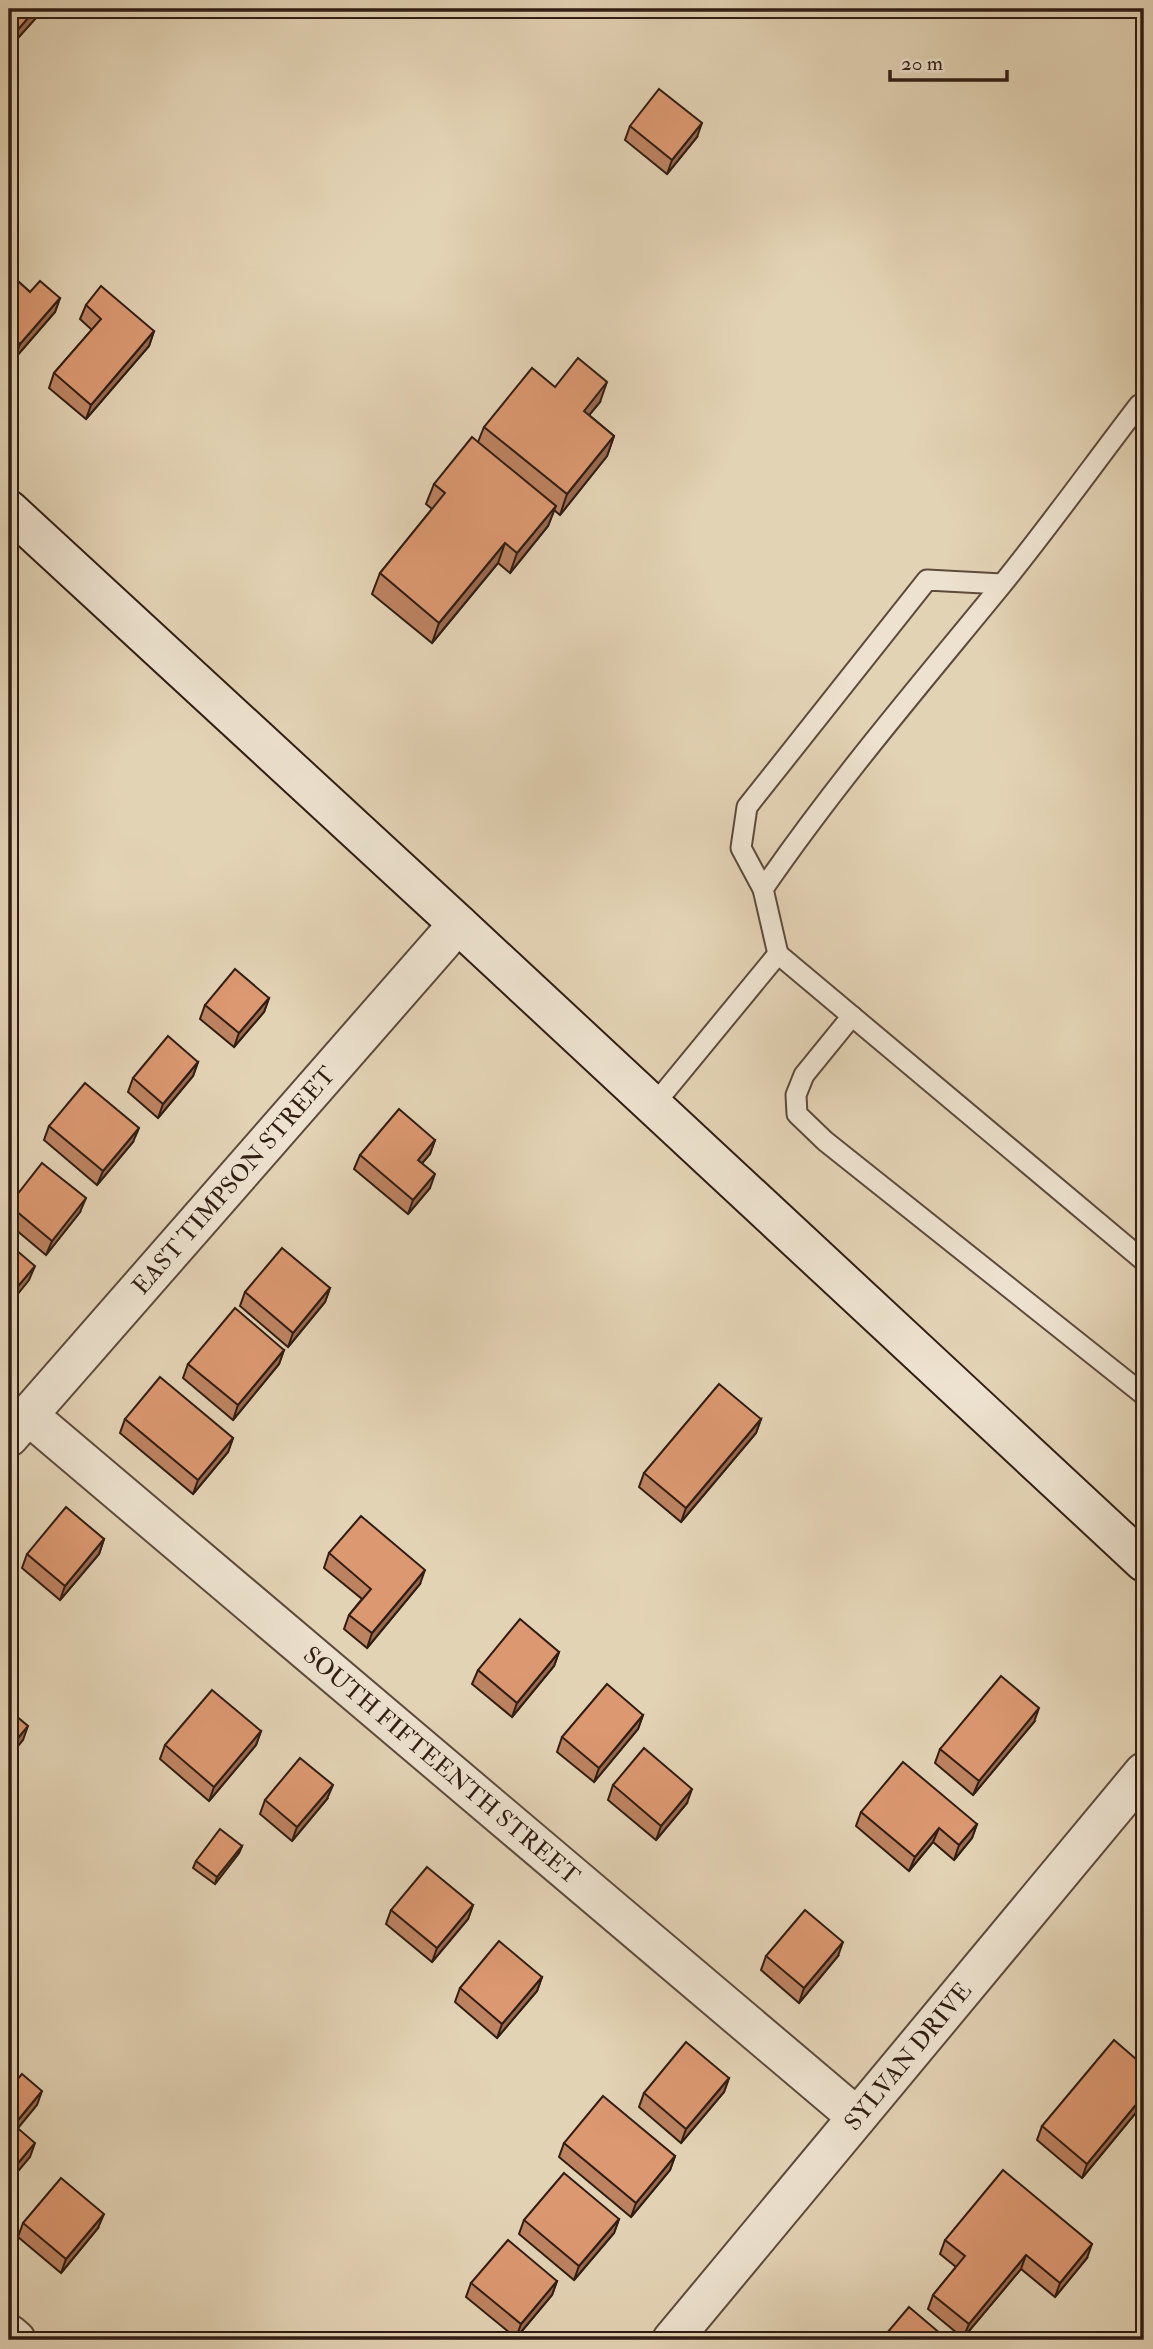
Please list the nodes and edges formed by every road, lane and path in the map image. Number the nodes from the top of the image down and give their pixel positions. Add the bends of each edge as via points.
1 (1139, 405) dead end
2 (9, 510) edge
3 (1002, 584) junction
4 (763, 889) junction
5 (458, 924) junction
6 (778, 954) junction
7 (852, 1016) junction
8 (653, 1106) junction
9 (1144, 1261) edge
10 (1144, 1395) edge
11 (18, 1426) edge
12 (1144, 1562) edge
13 (1144, 1772) edge
14 (857, 2117) junction
15 (9, 2334) edge
16 (16, 2340) edge
17 (672, 2340) edge

1 - 3 lane
2 - 5 street
3 - 4 lane via 872,744
3 - 4 lane via 927,580 747,807 741,848
4 - 6 lane
5 - 8 street
5 - 11 street, EAST TIMPSON STREET
6 - 7 lane
6 - 8 lane
7 - 9 lane
7 - 10 lane via 804,1076 796,1095 797,1114
8 - 12 street
11 - 14 street, SOUTH FIFTEENTH STREET
13 - 14 street, SYLVAN DRIVE
14 - 17 street, SYLVAN DRIVE
15 - 16 street

